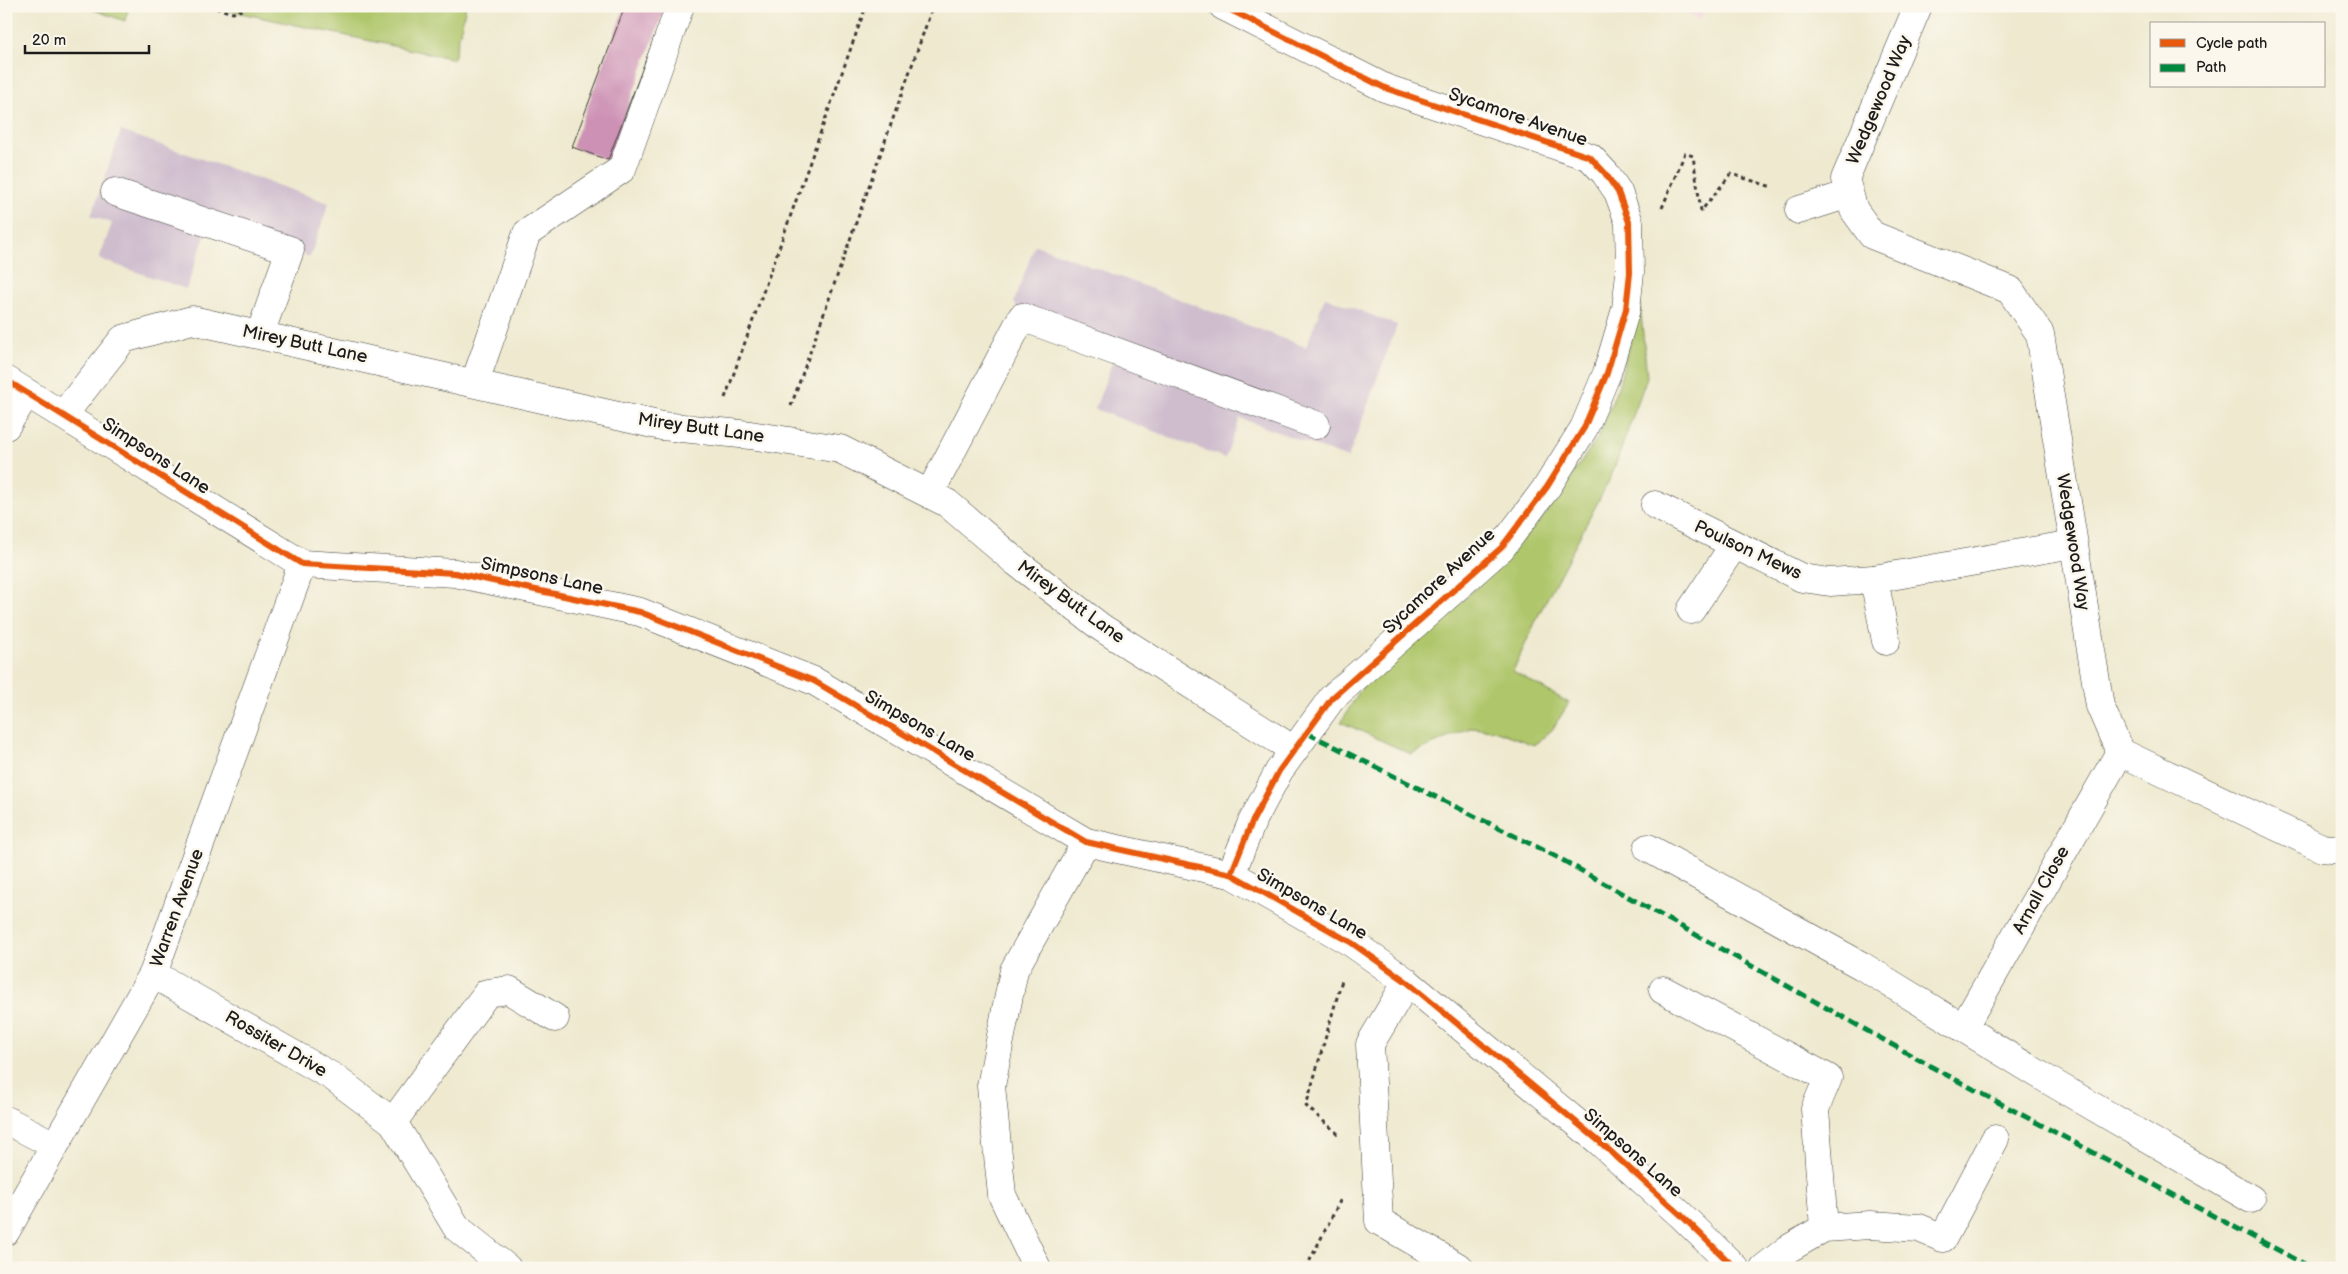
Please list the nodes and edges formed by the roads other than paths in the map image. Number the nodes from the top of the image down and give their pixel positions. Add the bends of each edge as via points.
1 (680, 6) edge
2 (1918, 6) edge
3 (1231, 8) edge
4 (115, 192) dead end
5 (1849, 194) junction
6 (1799, 210) road end
7 (260, 334) junction
8 (475, 382) junction
9 (17, 387) edge
10 (64, 414) junction
11 (1316, 425) dead end
12 (6, 426) edge
13 (930, 493) junction
14 (1655, 505) dead end
15 (2074, 544) junction
16 (1734, 545) junction
17 (302, 564) junction
18 (1874, 579) junction
19 (1691, 610) dead end
20 (1886, 641) dead end
21 (1294, 750) junction
22 (2120, 752) junction
23 (1086, 842) junction
24 (1648, 848) dead end
25 (2342, 850) edge
26 (1231, 874) junction
27 (153, 974) junction
28 (1407, 982) junction
29 (1663, 990) dead end
30 (555, 1018) dead end
31 (1963, 1028) junction
32 (6, 1120) edge
33 (393, 1122) junction
34 (1995, 1140) dead end
35 (54, 1146) junction
36 (2251, 1200) dead end
37 (1824, 1228) junction
38 (6, 1231) edge
39 (507, 1268) edge
40 (1037, 1268) edge
41 (1460, 1268) edge
42 (1735, 1268) edge
43 (1764, 1268) edge

1 - 8 street via 622,169 527,233
2 - 5 street, Wedgewood Way via 1845,179
3 - 21 street, Sycamore Avenue via 1385,88 1590,156 1618,192 1628,222 1630,273 1626,309 1607,373 1584,428 1547,487 1501,548 1332,698
4 - 7 street via 290,250
5 - 6 street
5 - 15 street, Wedgewood Way via 1854,210 1872,235 2010,290 2040,334
7 - 8 street, Mirey Butt Lane
7 - 10 street, Mirey Butt Lane via 192,320 123,339
8 - 13 street, Mirey Butt Lane via 662,426 840,449
9 - 10 street, Simpsons Lane
9 - 12 street
10 - 17 street, Simpsons Lane
11 - 13 street via 1022,317
13 - 21 street, Mirey Butt Lane via 947,503 1016,562 1102,628
14 - 16 street, Poulson Mews
15 - 18 street, Poulson Mews
15 - 22 street, Wedgewood Way via 2100,706
16 - 18 street, Poulson Mews via 1802,578 1830,582
16 - 19 street
17 - 23 street, Simpsons Lane via 455,573 640,612 814,681
17 - 27 street, Warren Avenue
18 - 20 street
21 - 26 street, Sycamore Avenue via 1252,822
22 - 25 street via 2322,848
22 - 31 street, Arnall Close
23 - 26 street, Simpsons Lane
23 - 40 street via 1014,970 991,1086 1002,1195
24 - 31 street via 1862,966
26 - 28 street, Simpsons Lane via 1352,942
27 - 33 street, Rossiter Drive via 333,1077
27 - 35 street, Warren Avenue
28 - 41 street via 1370,1044 1379,1221
28 - 42 street, Simpsons Lane via 1600,1142
29 - 37 street via 1828,1078 1815,1109
30 - 33 street via 509,990 487,993
31 - 36 street
32 - 35 street
33 - 39 street, Rossiter Drive via 457,1228
34 - 37 street via 1943,1238 1919,1228 1870,1225
35 - 38 street, Warren Avenue
37 - 43 street

